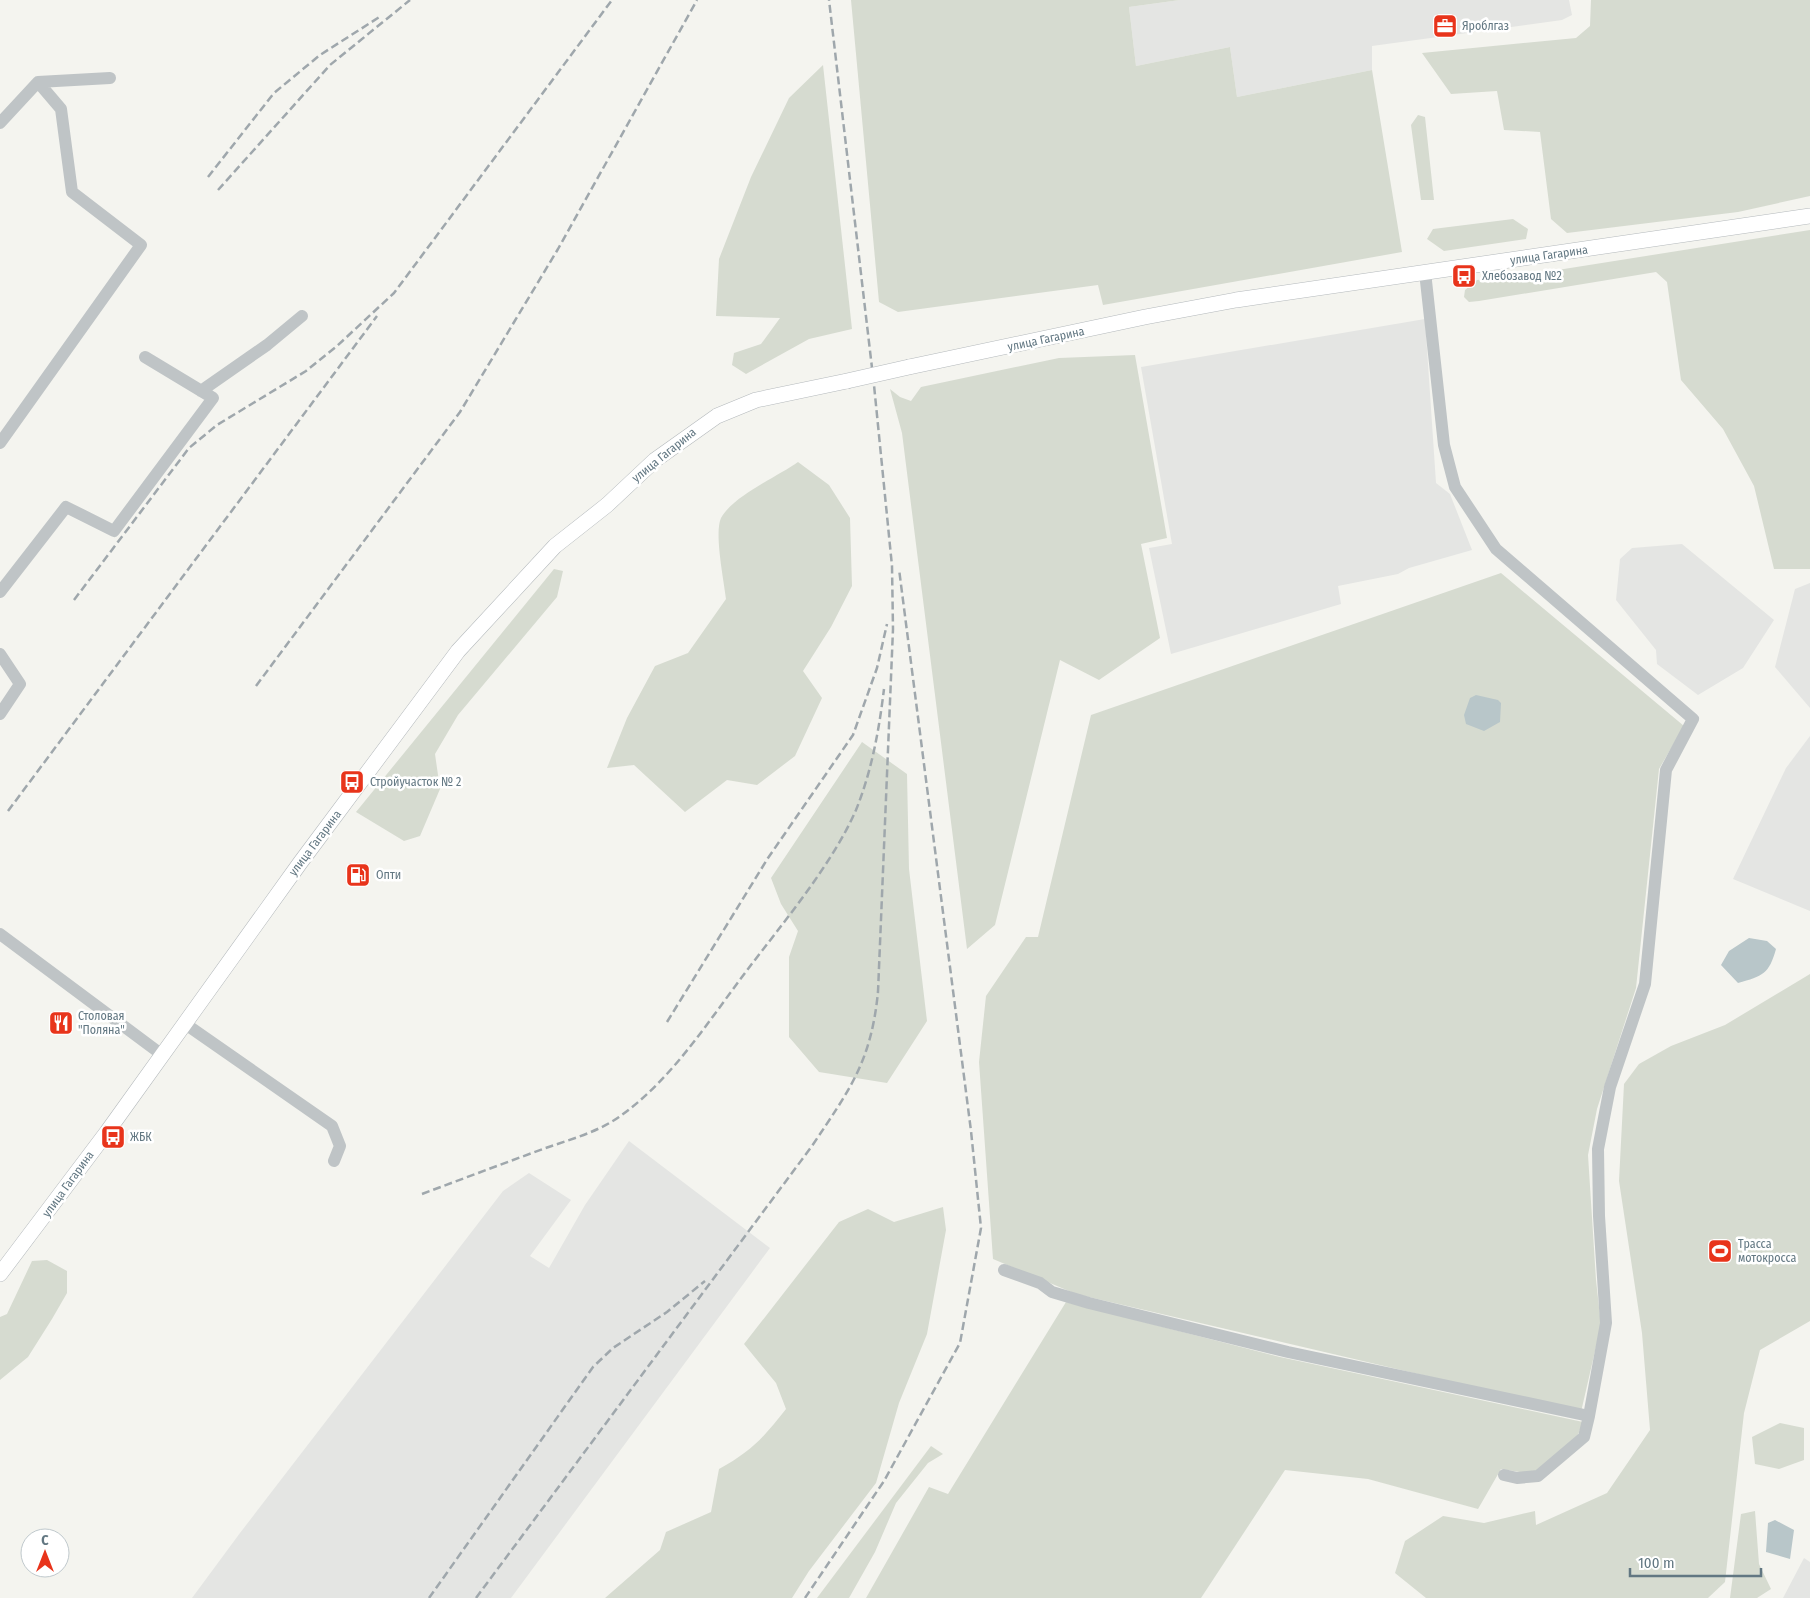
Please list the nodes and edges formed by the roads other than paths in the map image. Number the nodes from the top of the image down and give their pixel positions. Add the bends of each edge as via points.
1 (110, 78) dead end
2 (38, 82) junction
3 (0, 123) edge
4 (1810, 216) edge
5 (1425, 272) junction
6 (302, 316) dead end
7 (145, 357) dead end
8 (201, 391) junction
9 (0, 443) edge
10 (0, 592) edge
11 (0, 654) edge
12 (0, 714) edge
13 (0, 934) edge
14 (184, 1023) junction
15 (161, 1054) junction
16 (334, 1161) dead end
17 (1004, 1270) dead end
18 (0, 1274) edge
19 (1589, 1416) junction
20 (1504, 1475) dead end

1 - 2 street
2 - 3 street
2 - 9 street via 60,109 72,192 141,245
4 - 5 main road, улица Гагарина
5 - 14 main road, улица Гагарина, bridge via 1145,317 756,400 717,416 662,454 607,505 555,546 458,651
5 - 19 street via 1444,445 1455,487 1496,549 1692,719 1666,770 1645,984 1610,1087 1598,1149 1606,1323
6 - 8 street
7 - 8 street
8 - 10 street via 213,398 114,531 66,507
11 - 12 street via 20,684
13 - 15 street
14 - 15 main road, улица Гагарина
14 - 16 street via 332,1126 340,1146
15 - 18 main road, улица Гагарина
17 - 19 street via 1040,1283 1052,1292 1089,1303 1288,1352
19 - 20 street via 1584,1437 1538,1476 1517,1478

